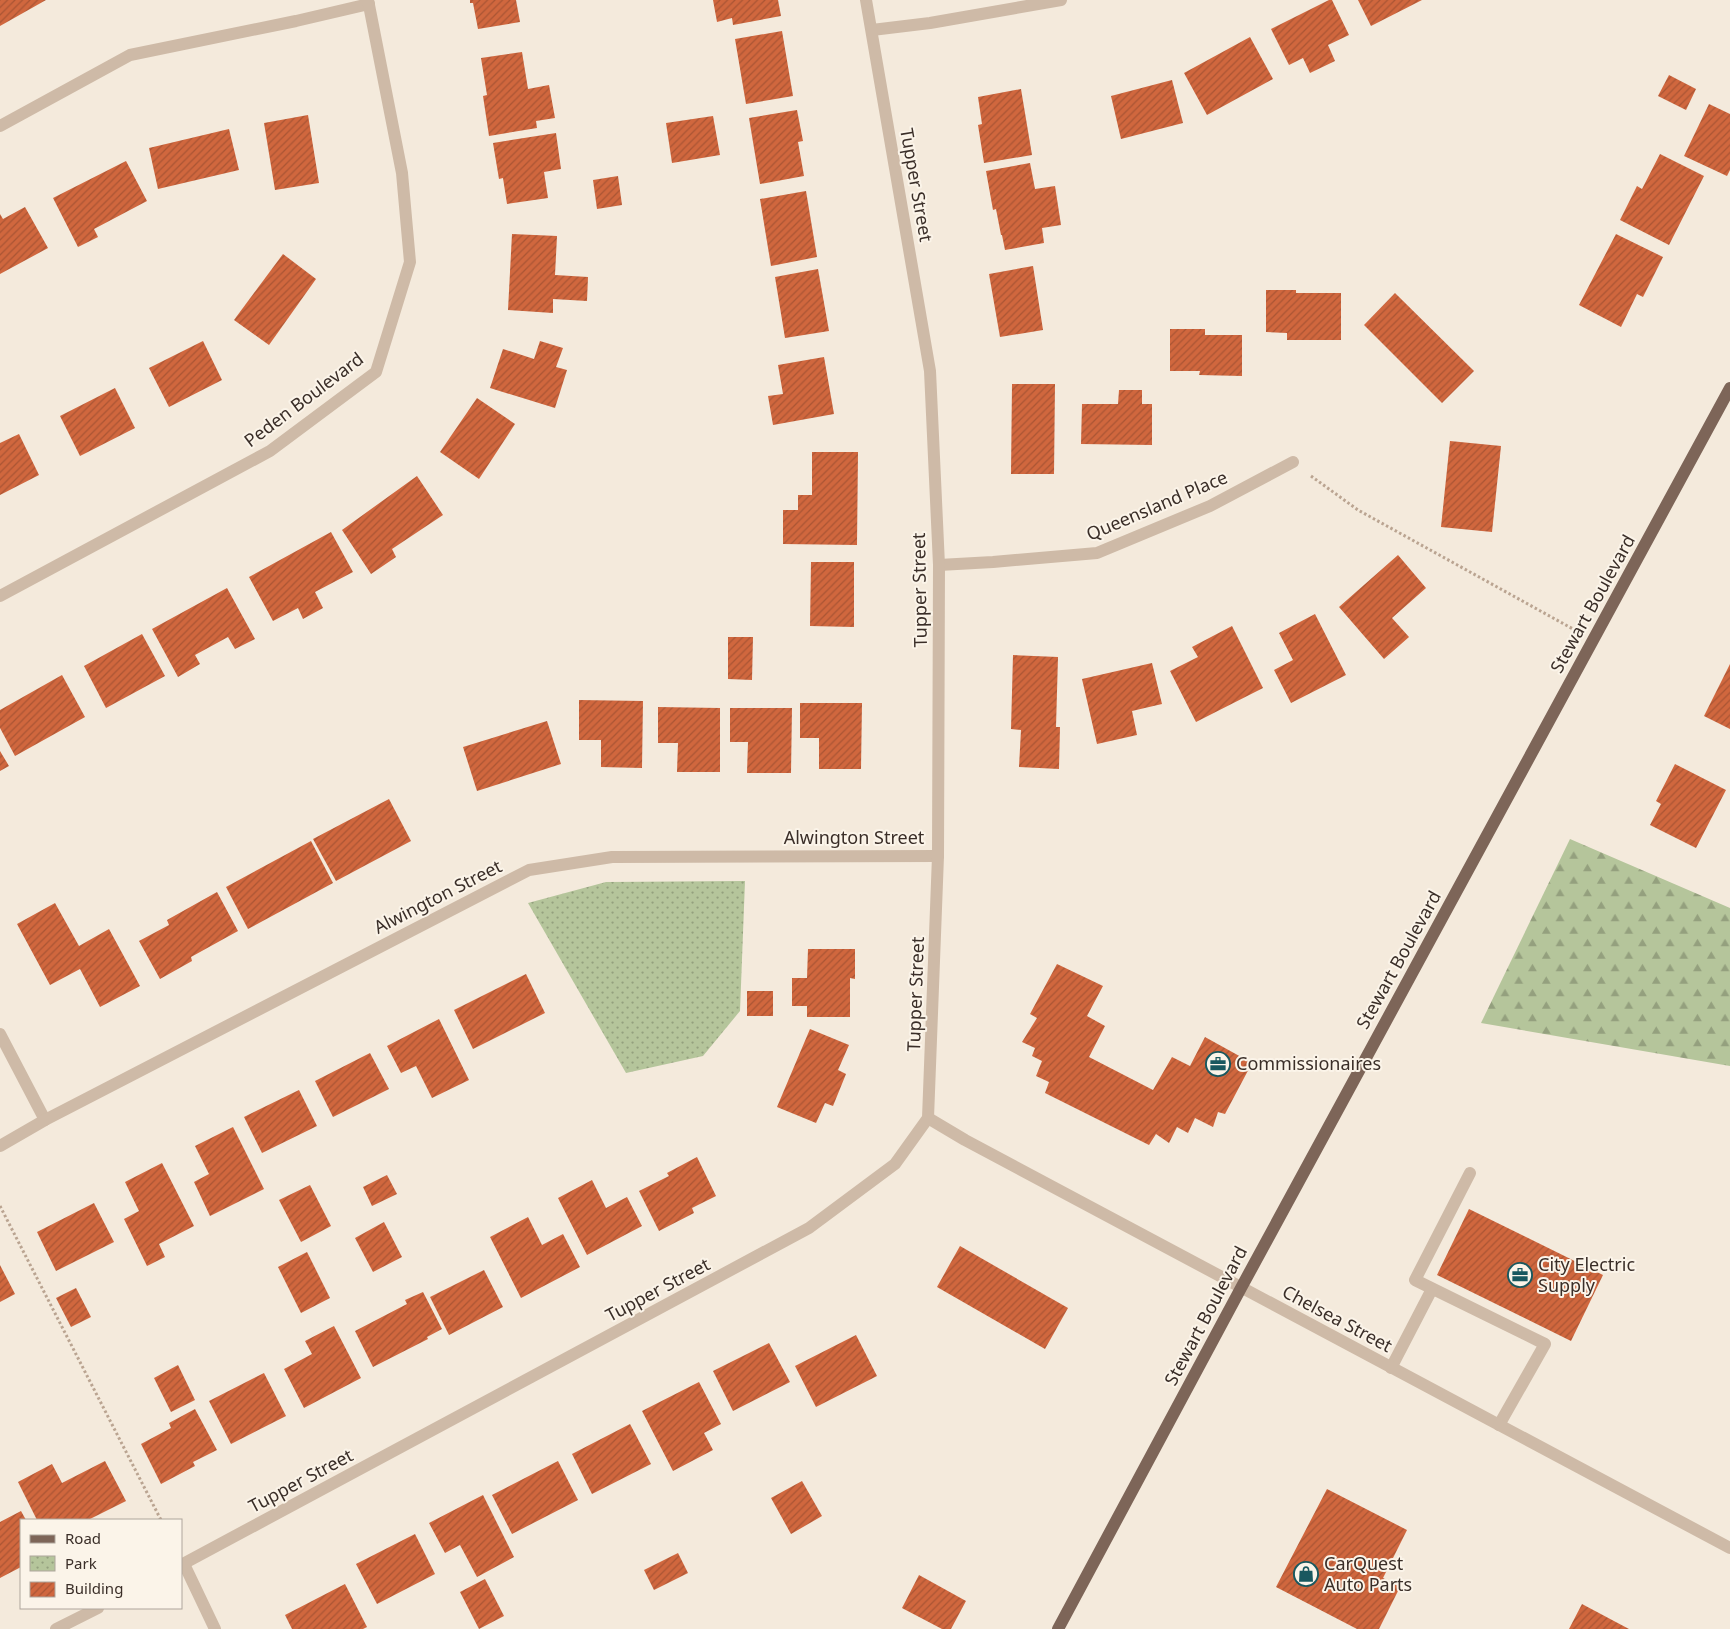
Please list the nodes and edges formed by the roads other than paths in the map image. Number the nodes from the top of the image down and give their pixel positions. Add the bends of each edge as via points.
1 (866, 0) edge
2 (1061, 0) edge
3 (368, 2) edge
4 (872, 30) junction
5 (0, 126) edge
6 (1730, 388) edge
7 (1293, 462) road end
8 (939, 565) junction
9 (0, 596) edge
10 (938, 856) junction
11 (0, 1034) edge
12 (928, 1118) junction
13 (45, 1120) junction
14 (0, 1146) edge
15 (1470, 1173) dead end
16 (1241, 1288) junction
17 (1432, 1288) junction
18 (1391, 1368) junction
19 (1499, 1425) junction
20 (1730, 1548) edge
21 (182, 1565) edge
22 (96, 1609) edge
23 (56, 1629) edge
24 (215, 1629) edge
25 (1058, 1629) edge

1 - 4 street, Tupper Street
2 - 4 street
3 - 5 street via 296,21 130,55
3 - 9 street, Peden Boulevard via 402,173 410,262 376,372 270,451
4 - 8 street, Tupper Street via 930,371
6 - 16 main road, Stewart Boulevard
7 - 8 street, Queensland Place via 1210,506 1097,554
8 - 10 street, Tupper Street
10 - 12 street, Tupper Street
10 - 13 street, Alwington Street via 612,857 529,870
11 - 13 street
12 - 16 street, Chelsea Street
12 - 21 street, Tupper Street via 895,1164 809,1228
13 - 14 street, Alwington Street
15 - 17 street via 1415,1280
16 - 18 street, Chelsea Street
16 - 25 main road, Stewart Boulevard
17 - 18 street
17 - 19 street via 1544,1344
18 - 19 street, Chelsea Street
19 - 20 street, Chelsea Street
21 - 24 street
22 - 23 street

